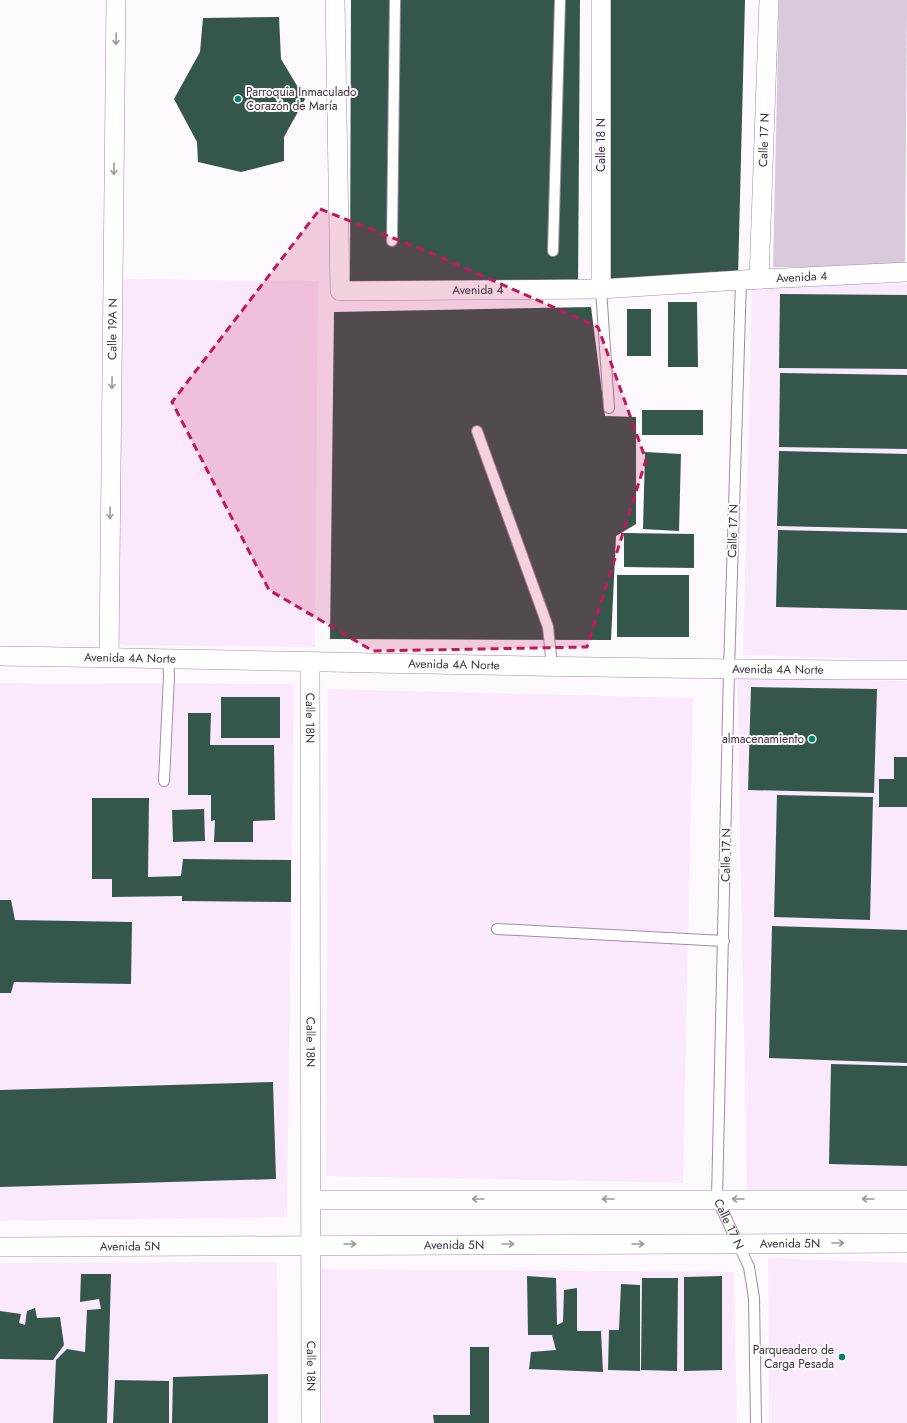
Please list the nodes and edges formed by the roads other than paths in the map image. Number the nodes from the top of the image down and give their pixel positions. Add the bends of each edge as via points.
1 (116, 0) edge
2 (335, 0) edge
3 (395, 0) edge
4 (560, 0) edge
5 (601, 0) edge
6 (769, 0) edge
7 (392, 241) dead end
8 (553, 251) dead end
9 (907, 272) edge
10 (750, 280) junction
11 (601, 289) junction
12 (609, 408) dead end
13 (477, 431) dead end
14 (0, 656) edge
15 (109, 657) junction
16 (168, 659) junction
17 (310, 662) junction
18 (552, 667) junction
19 (729, 670) junction
20 (907, 670) edge
21 (164, 781) dead end
22 (497, 929) dead end
23 (724, 941) junction
24 (717, 1199) junction
25 (311, 1200) junction
26 (907, 1200) edge
27 (907, 1243) edge
28 (311, 1244) junction
29 (738, 1244) junction
30 (0, 1247) edge
31 (311, 1423) edge
32 (756, 1423) edge

1 -> 15 street, Calle 19A N
2 - 11 street, Avenida 4 via 340,291
3 - 7 lane
4 - 8 lane
5 - 11 street, Calle 18 N
6 - 10 street, Calle 17 N
9 - 10 street, Avenida 4
10 - 11 street, Avenida 4
10 - 19 lane, Calle 17 N
11 - 12 lane
13 - 18 lane via 548,627
14 - 15 street, Avenida 4A Norte
15 - 16 street, Avenida 4A Norte
16 - 17 street, Avenida 4A Norte
16 - 21 lane
17 - 18 street, Avenida 4A Norte
17 - 25 street, Calle 18N
18 - 19 street, Avenida 4A Norte
19 - 20 street, Avenida 4A Norte
19 - 23 lane, Calle 17 N
22 - 23 lane
23 - 24 lane, Calle 17 N
24 -> 25 street
26 -> 24 street
24 - 29 lane, Calle 17 N
25 - 28 street, Calle 18N
29 -> 27 street, Avenida 5N
28 -> 29 street, Avenida 5N
28 - 30 street, Avenida 5N
28 - 31 street, Calle 18N
29 - 32 lane, Calle 17 N via 749,1267 754,1298

